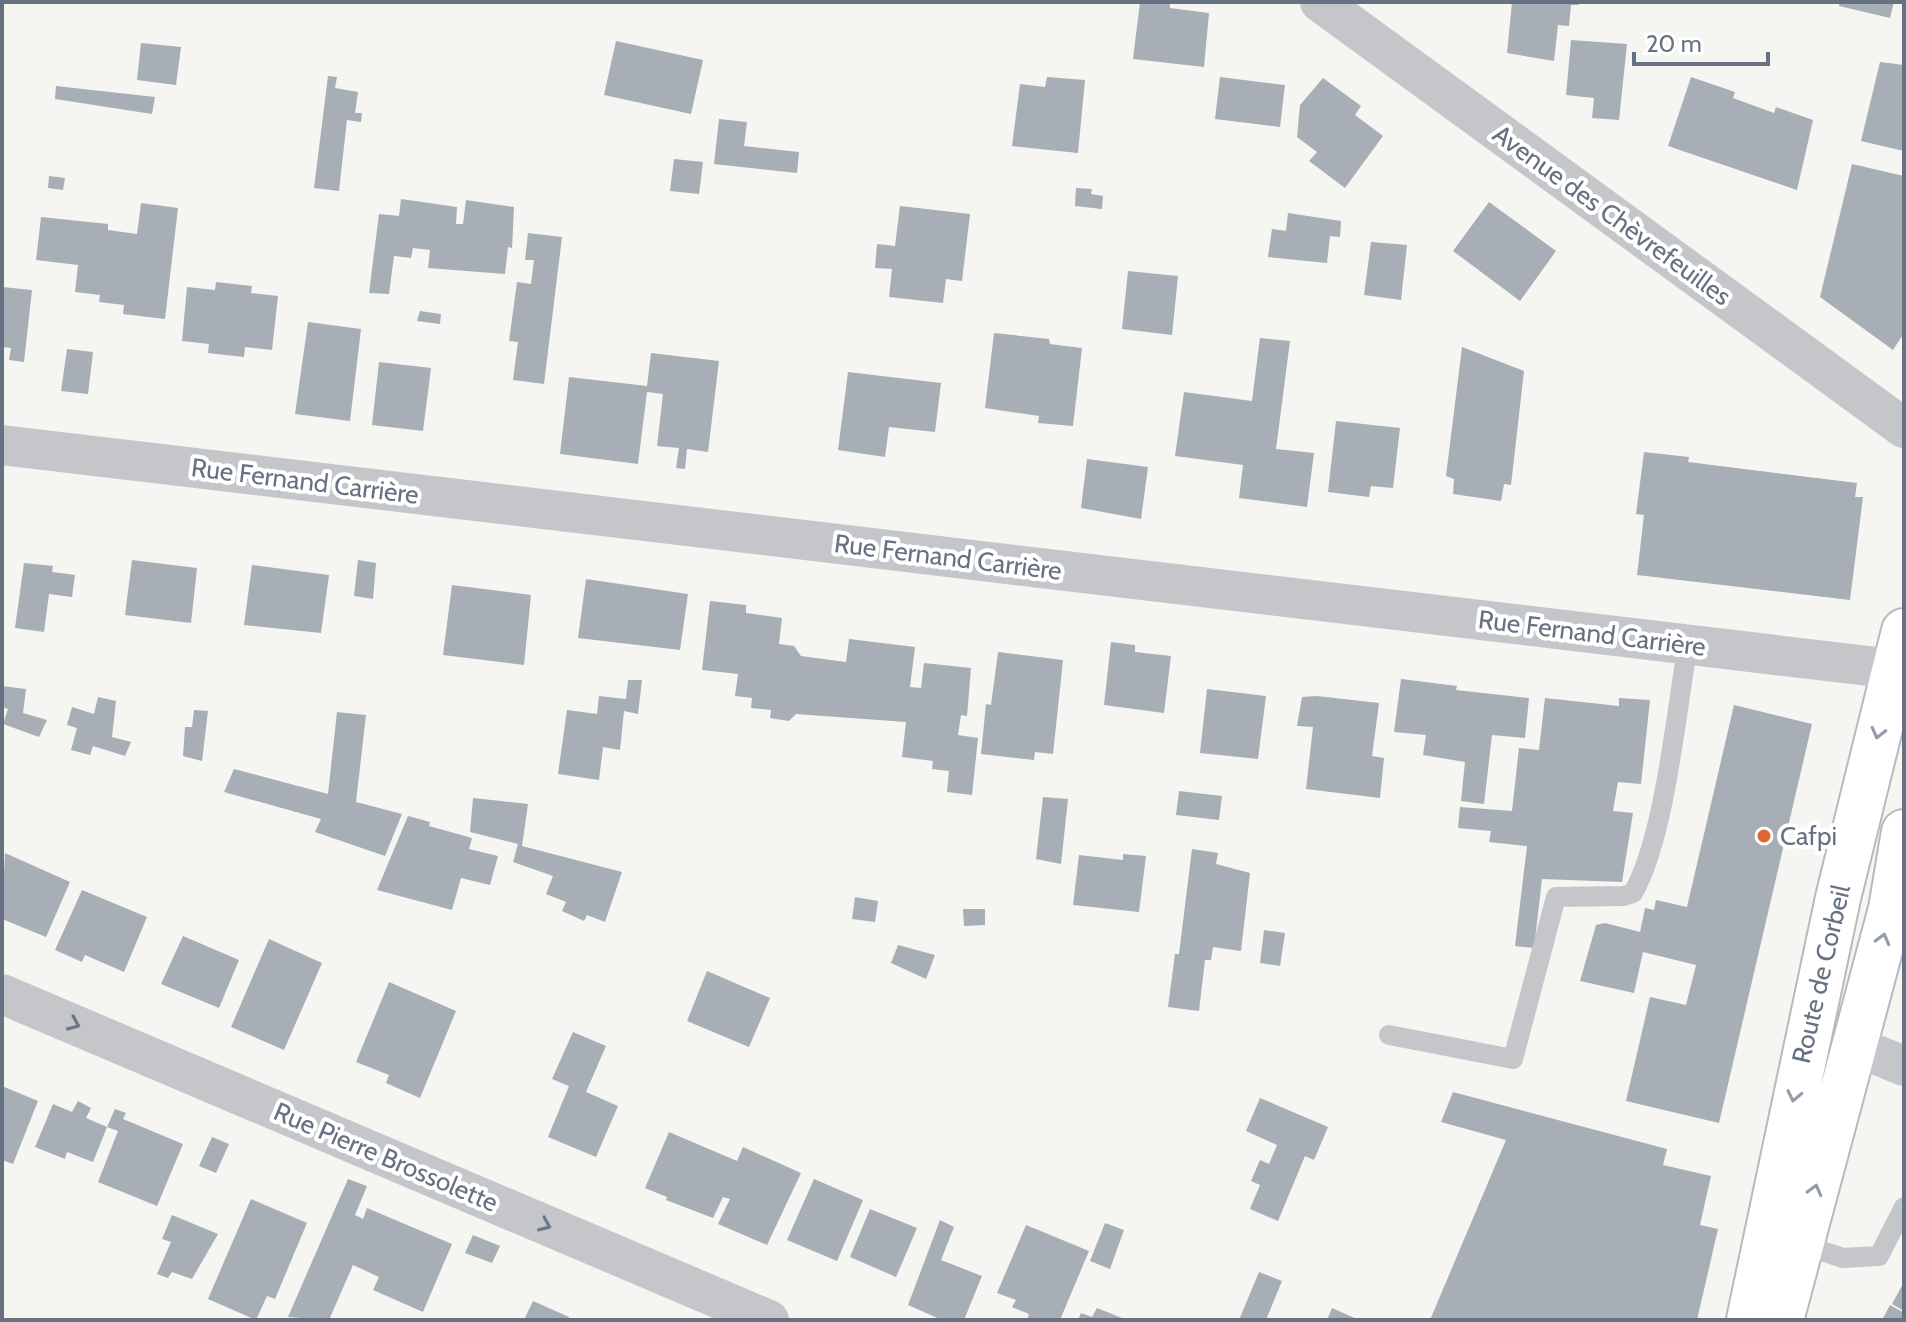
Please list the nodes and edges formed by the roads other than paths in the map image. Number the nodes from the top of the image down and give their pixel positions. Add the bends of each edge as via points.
1 (1320, 2) edge
2 (1904, 428) edge
3 (2, 445) edge
4 (1688, 644) junction
5 (1899, 650) edge
6 (1904, 832) edge
7 (2, 994) edge
8 (1389, 1035) dead end
9 (1855, 1046) junction
10 (1904, 1066) edge
11 (1904, 1207) edge
12 (1801, 1244) junction
13 (769, 1320) edge
14 (1749, 1320) edge
15 (1781, 1320) edge

1 - 2 street, Avenue des Chèvrefeuilles
3 - 4 street, Rue Fernand Carrière
4 - 5 street, Rue Fernand Carrière
4 - 8 lane via 1642,876 1633,893 1624,896 1556,897 1513,1059
5 -> 14 main road, Route de Corbeil via 1834,913
9 -> 6 main road, Route de Corbeil via 1891,909
7 -> 13 street, Rue Pierre Brossolette
9 - 10 street
12 -> 9 main road, Route de Corbeil
11 - 12 lane via 1879,1256 1843,1258
12 - 15 main road, Route de Corbeil

